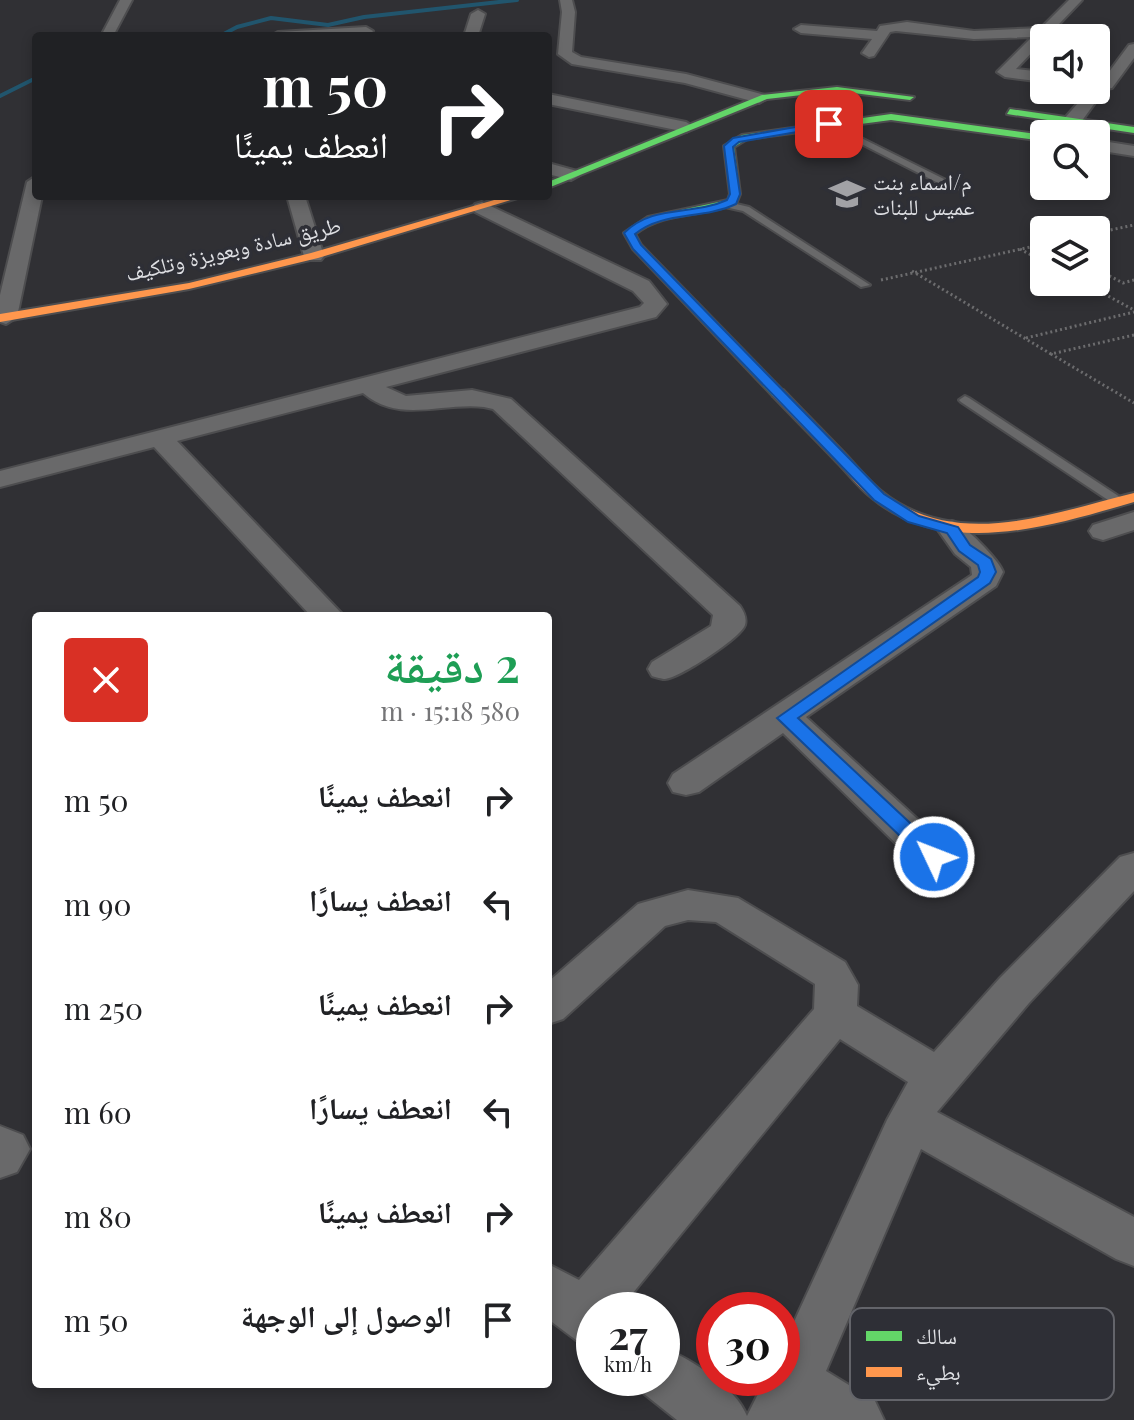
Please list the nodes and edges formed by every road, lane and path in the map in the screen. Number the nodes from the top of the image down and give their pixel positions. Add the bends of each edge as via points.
1 (126, 0) edge
2 (566, 0) edge
3 (1076, 0) edge
4 (478, 14) dead end
5 (1053, 24) edge
6 (801, 29) dead end
7 (366, 31) dead end
8 (108, 32) edge
9 (356, 32) edge
10 (472, 32) edge
11 (1030, 33) edge
12 (880, 35) junction
13 (1030, 47) edge
14 (1134, 48) edge
15 (869, 53) dead end
16 (598, 66) junction
17 (562, 70) dead end
18 (1030, 75) edge
19 (1110, 80) edge
20 (759, 98) junction
21 (552, 100) edge
22 (1089, 104) edge
23 (991, 109) dead end
24 (1063, 120) edge
25 (1072, 120) edge
26 (829, 124) junction
27 (686, 127) junction
28 (1110, 127) edge
29 (1134, 130) edge
30 (1030, 136) edge
31 (1134, 139) edge
32 (1110, 147) edge
33 (1110, 148) edge
34 (1134, 151) edge
35 (1134, 157) edge
36 (552, 169) edge
37 (571, 175) junction
38 (552, 183) edge
39 (955, 188) dead end
40 (32, 198) edge
41 (297, 200) edge
42 (507, 200) edge
43 (728, 205) junction
44 (482, 208) junction
45 (1134, 225) edge
46 (1110, 230) edge
47 (1030, 247) edge
48 (1020, 249) junction
49 (1030, 254) edge
50 (314, 256) junction
51 (912, 271) junction
52 (1110, 276) edge
53 (1134, 280) edge
54 (865, 285) joint
55 (1107, 296) edge
56 (1134, 311) edge
57 (3, 318) edge
58 (1134, 335) edge
59 (1025, 338) junction
60 (1051, 354) junction
61 (366, 383) junction
62 (965, 400) dead end
63 (1134, 403) edge
64 (159, 437) junction
65 (0, 479) edge
66 (1129, 506) edge
67 (952, 530) junction
68 (1103, 531) dead end
69 (324, 612) edge
70 (664, 669) dead end
71 (787, 718) junction
72 (686, 783) dead end
73 (934, 857) dead end
74 (1134, 867) edge
75 (552, 1003) edge
76 (835, 1014) junction
77 (939, 1078) junction
78 (910, 1120) junction
79 (0, 1146) edge
80 (0, 1157) edge
81 (1134, 1243) edge
82 (575, 1308) edge
83 (680, 1388) edge
84 (784, 1401) edge
85 (721, 1420) edge
86 (856, 1420) edge

1 - 8 street
2 - 16 street via 570,8 565,54
3 - 5 street
4 - 10 street
6 - 12 street
7 - 9 street
11 - 12 street via 974,35 901,25
12 - 15 street
13 - 18 street via 1005,72
14 - 19 street
16 - 17 street
16 - 20 street via 686,79
20 - 27 main road
20 - 31 main road via 851,89
21 - 27 street
22 - 25 street
23 - 24 main road
26 - 30 main road via 891,117
26 - 39 lane
26 - 43 main road via 731,143 734,198
27 - 37 main road
28 - 29 main road
32 - 34 street
33 - 35 lane
36 - 37 street
37 - 38 main road
40 - 57 street
41 - 50 street
42 - 44 main road, طريق سادة وبعويزة وتلكيف
43 - 54 lane via 746,209
43 - 67 main road via 646,219 629,233 631,240 879,497 913,519
44 - 50 main road, طريق سادة وبعويزة وتلكيف
44 - 61 street via 641,286 656,304 648,312
45 - 46 path
47 - 48 path
48 - 49 path
48 - 51 path
50 - 57 main road, طريق سادة وبعويزة وتلكيف via 189,286
51 - 54 path
51 - 59 path
52 - 53 path via 1123,283
55 - 56 path
56 - 59 path
58 - 60 path
59 - 60 path
60 - 63 path
61 - 64 street
61 - 70 street via 391,401 473,395 502,404 729,613 722,633
62 - 66 lane
64 - 65 street
64 - 69 street
66 - 67 main road via 1000,531
66 - 68 street
67 - 71 street via 985,563 985,580
71 - 72 street
71 - 73 street
74 - 77 street
75 - 76 street via 652,914 688,905 724,908 830,973 837,985
76 - 77 street
76 - 82 street
77 - 78 street
78 - 81 street
78 - 84 street
79 - 80 street via 6,1149
83 - 85 street
84 - 86 street

